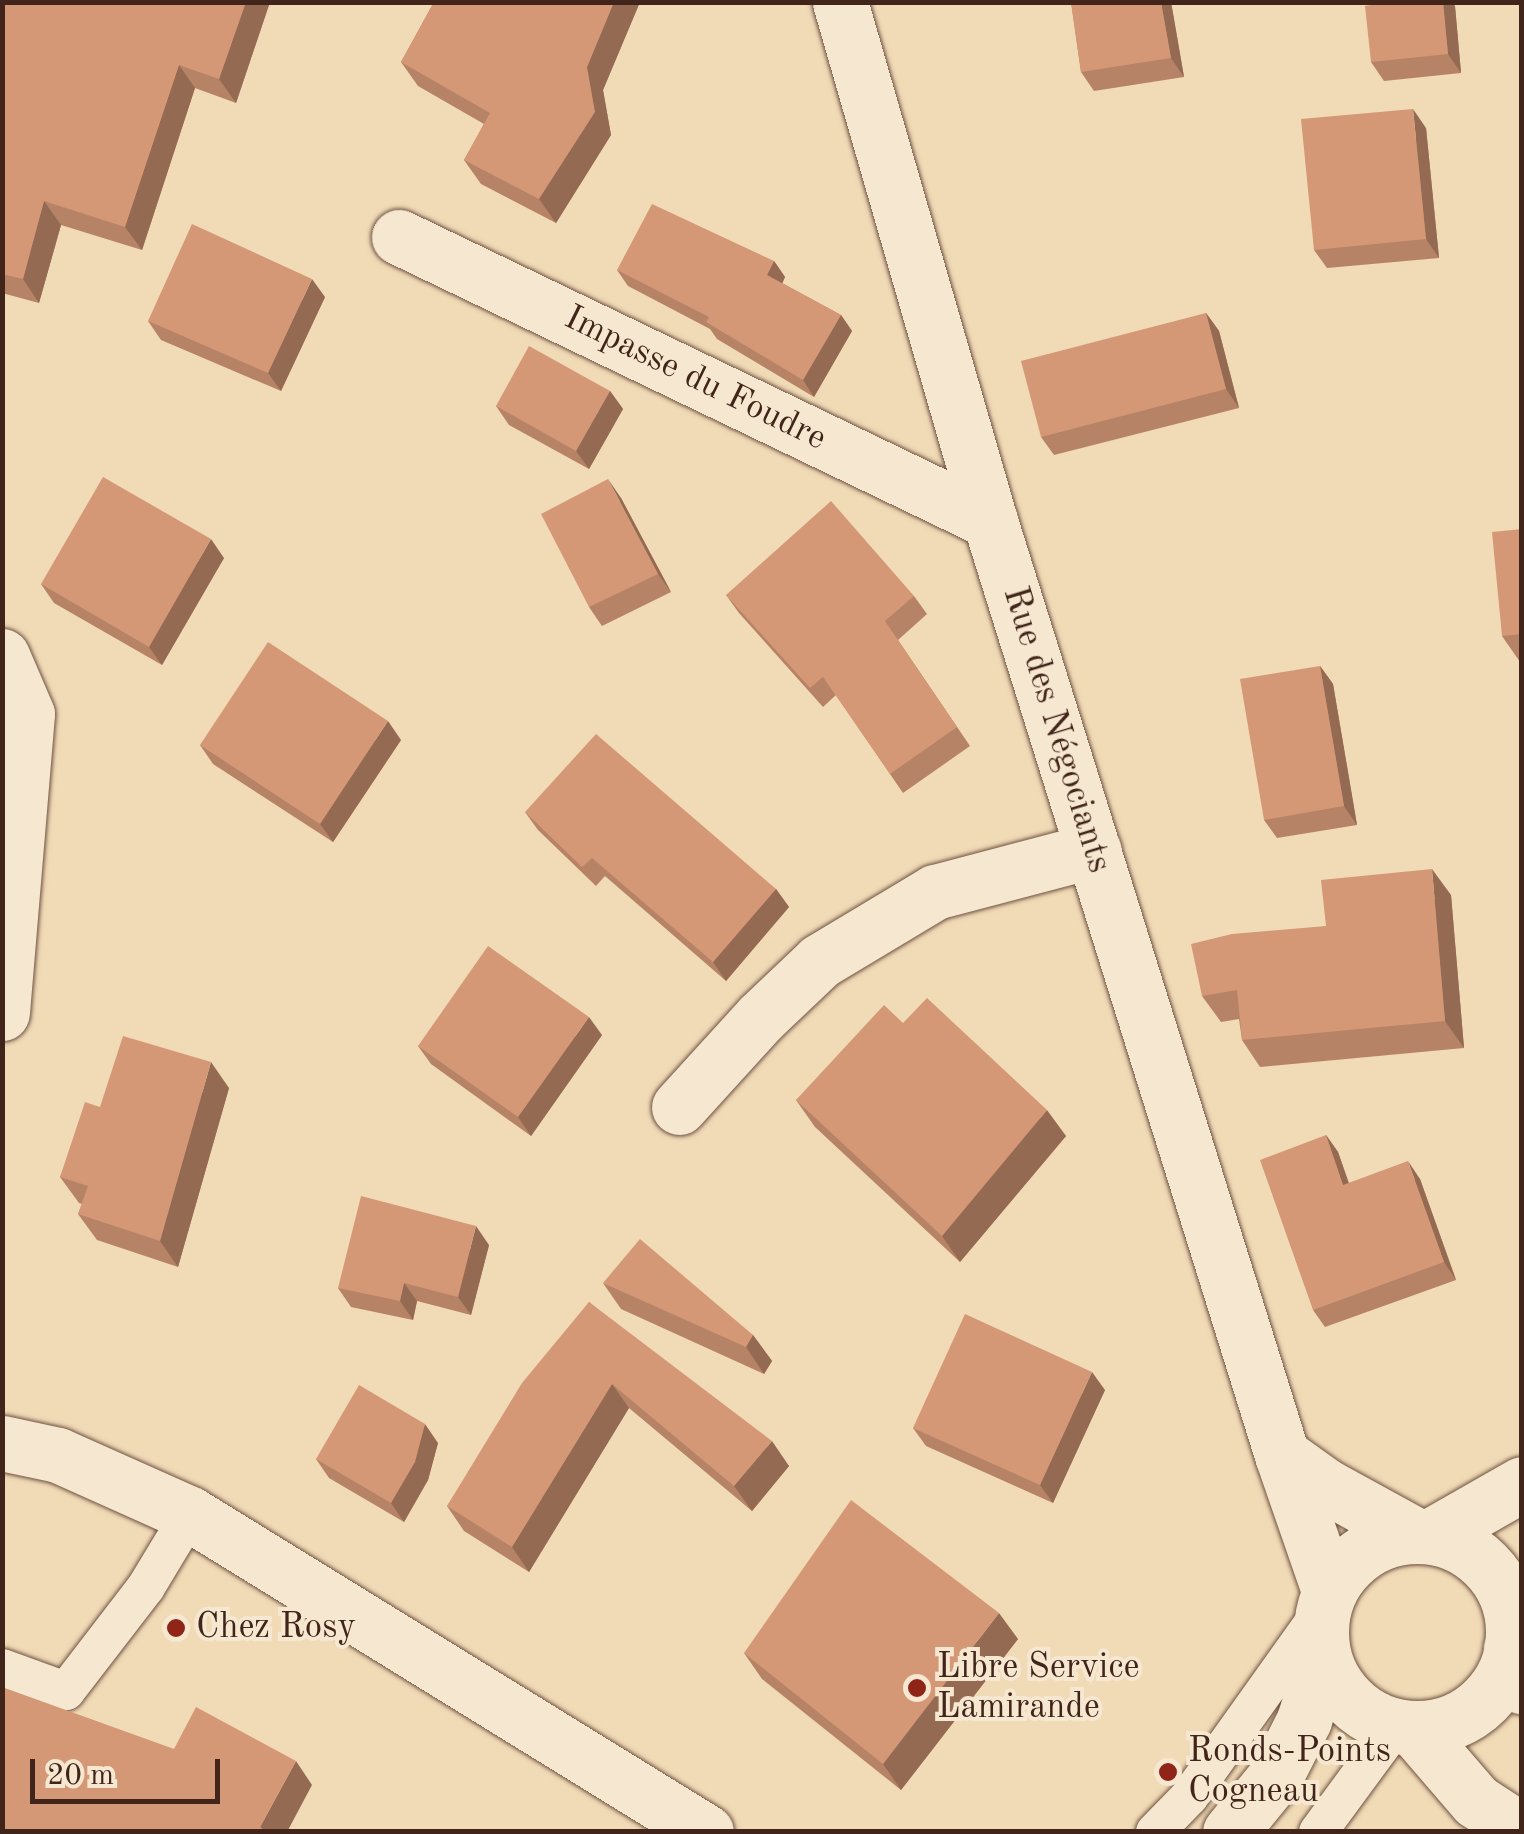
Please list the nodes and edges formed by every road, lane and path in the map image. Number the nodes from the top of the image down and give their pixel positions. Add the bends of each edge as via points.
1 (840, 2) edge
2 (399, 237) dead end
3 (990, 520) junction
4 (2, 656) edge
5 (1094, 850) junction
6 (2, 1013) edge
7 (679, 1107) dead end
8 (2, 1443) edge
9 (1282, 1454) junction
10 (1522, 1484) edge
11 (190, 1514) junction
12 (1423, 1536) junction
13 (1323, 1611) junction
14 (1517, 1637) edge
15 (2, 1668) edge
16 (1395, 1725) junction
17 (1275, 1777) junction
18 (1522, 1831) edge
19 (706, 1832) edge
20 (1155, 1832) edge
21 (1230, 1832) edge
22 (1318, 1832) edge

1 - 3 street, Rue des Négociants
2 - 3 street, Impasse du Foudre
3 - 5 street, Rue des Négociants
4 - 6 street via 27,714
5 - 7 street via 935,892 820,961
5 - 9 street, Rue des Négociants
8 - 11 street via 58,1455
9 - 12 street via 1324,1485
9 - 13 street, Rue des Négociants
10 - 12 street
11 - 15 lane via 146,1587 66,1691
11 - 19 street
12 - 13 street via 1364,1551 1343,1568
12 - 14 street via 1461,1545 1487,1564 1505,1590
13 - 16 street via 1323,1657 1334,1683 1352,1704
13 - 17 street via 1321,1665 1304,1720
13 - 20 lane via 1189,1797
14 - 16 street via 1500,1681 1478,1707 1448,1724
16 - 17 street via 1335,1735
16 - 18 street via 1476,1801
16 - 22 lane
17 - 21 street

